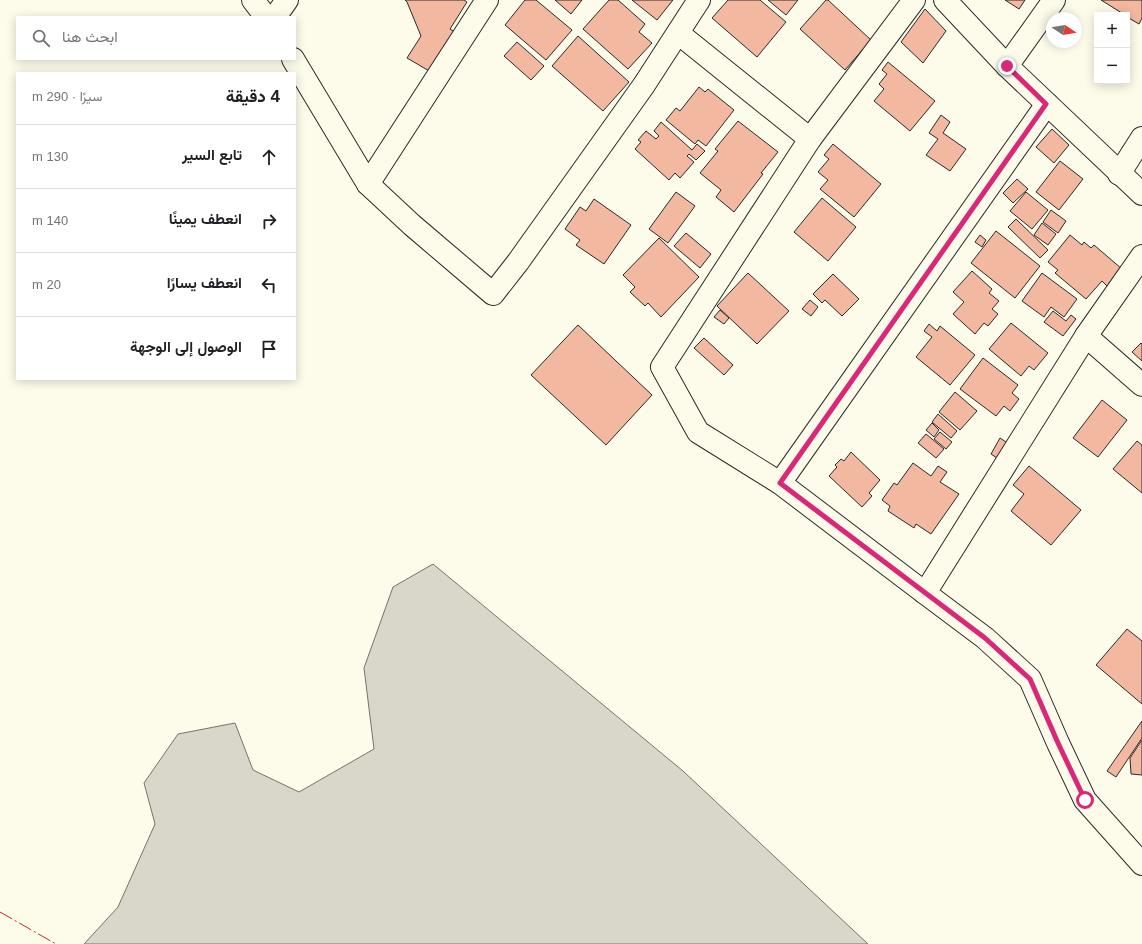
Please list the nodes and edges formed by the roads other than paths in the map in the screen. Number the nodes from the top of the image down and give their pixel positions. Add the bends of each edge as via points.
1 (253, 0) edge
2 (287, 0) edge
3 (487, 0) edge
4 (699, 0) edge
5 (914, 0) edge
6 (945, 0) edge
7 (1054, 0) edge
8 (265, 16) edge
9 (276, 16) edge
10 (678, 33) junction
11 (294, 60) edge
12 (1007, 66) junction
13 (1046, 104) junction
14 (1142, 138) edge
15 (810, 139) junction
16 (1119, 174) junction
17 (368, 184) junction
18 (1142, 194) edge
19 (1142, 256) edge
20 (1086, 336) junction
21 (1142, 385) edge
22 (780, 483) junction
23 (925, 593) junction
24 (1142, 864) edge

1 - 8 street
2 - 9 street
3 - 17 street
4 - 10 street
5 - 15 street
6 - 12 street
7 - 12 street
10 - 15 street
10 - 17 street via 644,85 493,294 412,226
11 - 17 street
12 - 13 street
13 - 16 street
13 - 22 street
14 - 16 street
15 - 22 street via 662,368 698,432
16 - 18 street
19 - 20 street
20 - 21 street
20 - 23 street
22 - 23 street
23 - 24 street via 985,638 1030,679 1085,800

